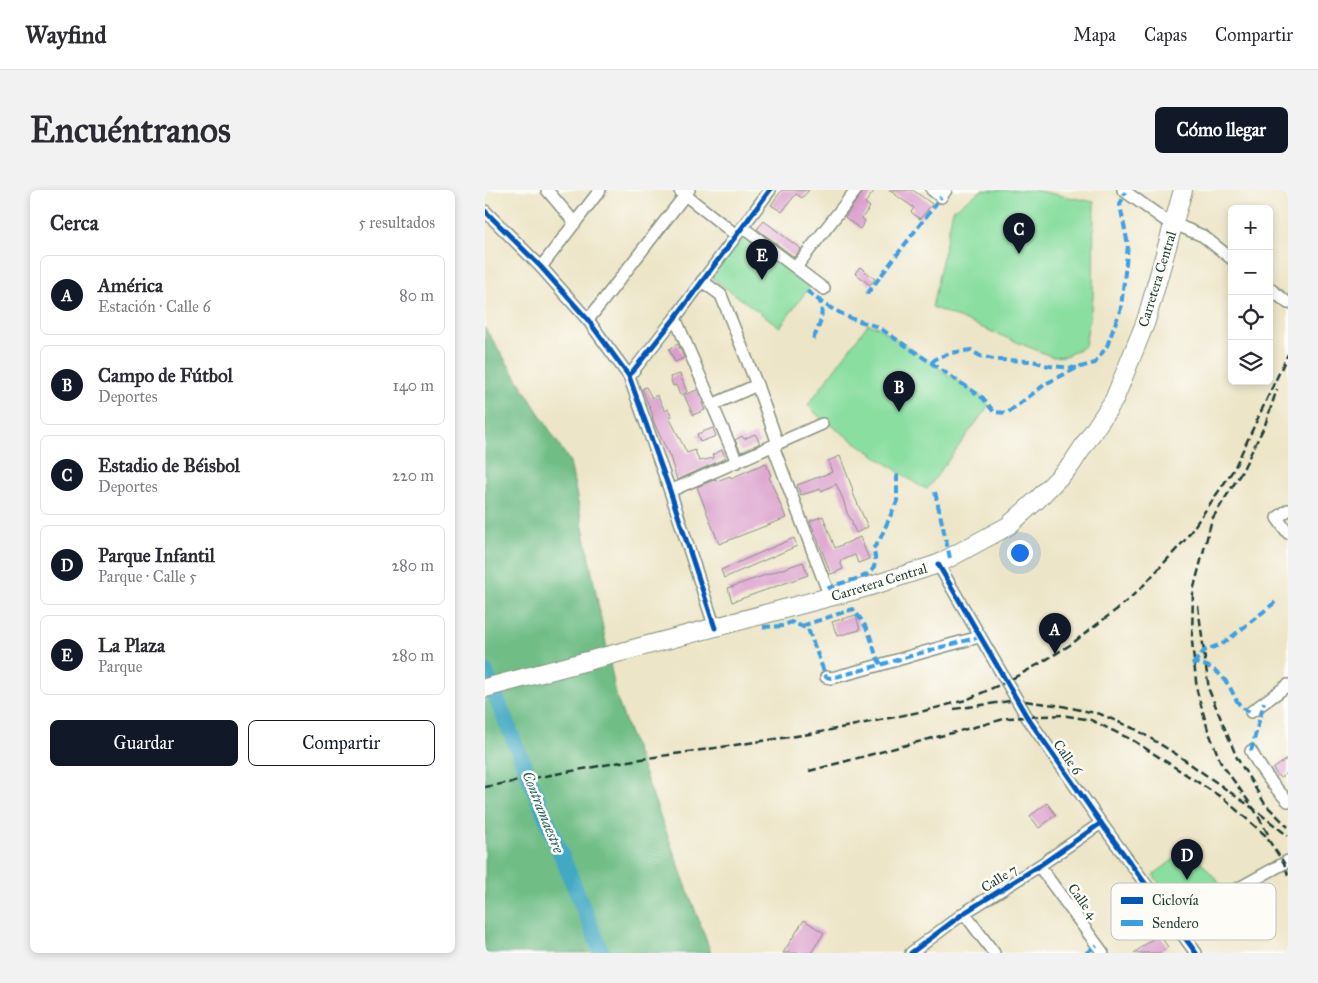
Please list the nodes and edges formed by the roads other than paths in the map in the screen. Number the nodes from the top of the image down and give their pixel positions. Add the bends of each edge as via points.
1 (547, 190) edge
2 (600, 190) edge
3 (770, 190) edge
4 (856, 190) edge
5 (932, 190) edge
6 (946, 190) edge
7 (1123, 190) edge
8 (1183, 190) edge
9 (684, 192) edge
10 (485, 211) edge
11 (575, 223) junction
12 (1174, 223) junction
13 (739, 231) junction
14 (1228, 256) edge
15 (541, 267) junction
16 (796, 268) junction
17 (702, 282) junction
18 (824, 289) dead end
19 (1273, 291) edge
20 (1288, 303) edge
21 (675, 318) junction
22 (588, 320) junction
23 (629, 376) junction
24 (757, 385) junction
25 (712, 405) junction
26 (822, 424) dead end
27 (775, 445) junction
28 (737, 462) junction
29 (670, 491) junction
30 (1288, 510) edge
31 (1288, 533) edge
32 (938, 564) junction
33 (830, 597) junction
34 (715, 628) junction
35 (980, 637) junction
36 (826, 677) dead end
37 (1288, 685) edge
38 (485, 688) edge
39 (1251, 712) dead end
40 (1251, 751) dead end
41 (1288, 801) edge
42 (1101, 823) junction
43 (1288, 861) edge
44 (1039, 866) junction
45 (1144, 883) edge
46 (1248, 883) edge
47 (964, 913) junction
48 (1186, 940) edge
49 (911, 953) edge
50 (994, 953) edge
51 (1103, 953) edge
52 (1196, 953) edge

1 - 11 street
2 - 11 street
3 - 13 street
4 - 16 street
5 - 6 street via 941,197
7 - 12 street
8 - 12 highway, Carretera Central
9 - 13 street
9 - 22 street
10 - 15 street
11 - 15 street
12 - 14 street via 1203,236
12 - 32 highway, Carretera Central via 1146,321 1114,400 1071,465 1008,526
13 - 16 street
13 - 17 street
15 - 22 street
16 - 18 street
17 - 21 street
17 - 24 street via 721,295
19 - 20 street
21 - 23 street
21 - 25 street
22 - 23 street
23 - 29 street
24 - 25 street
24 - 27 street
25 - 28 street
26 - 27 street
27 - 28 street
27 - 33 street
28 - 29 street
29 - 34 street
30 - 31 street via 1277,518
32 - 33 highway, Carretera Central
32 - 35 street, Calle 6
33 - 34 highway, Carretera Central
34 - 38 highway, Carretera Central
35 - 36 street via 876,667
35 - 42 street, Calle 6 via 1027,717
37 - 39 street
40 - 41 street via 1273,786
42 - 44 street, Calle 7
42 - 45 street, Calle 6
43 - 46 street
44 - 47 street, Calle 7
44 - 51 street, Calle 4
47 - 49 street, Calle 7
47 - 50 street
48 - 52 street, Calle 6

